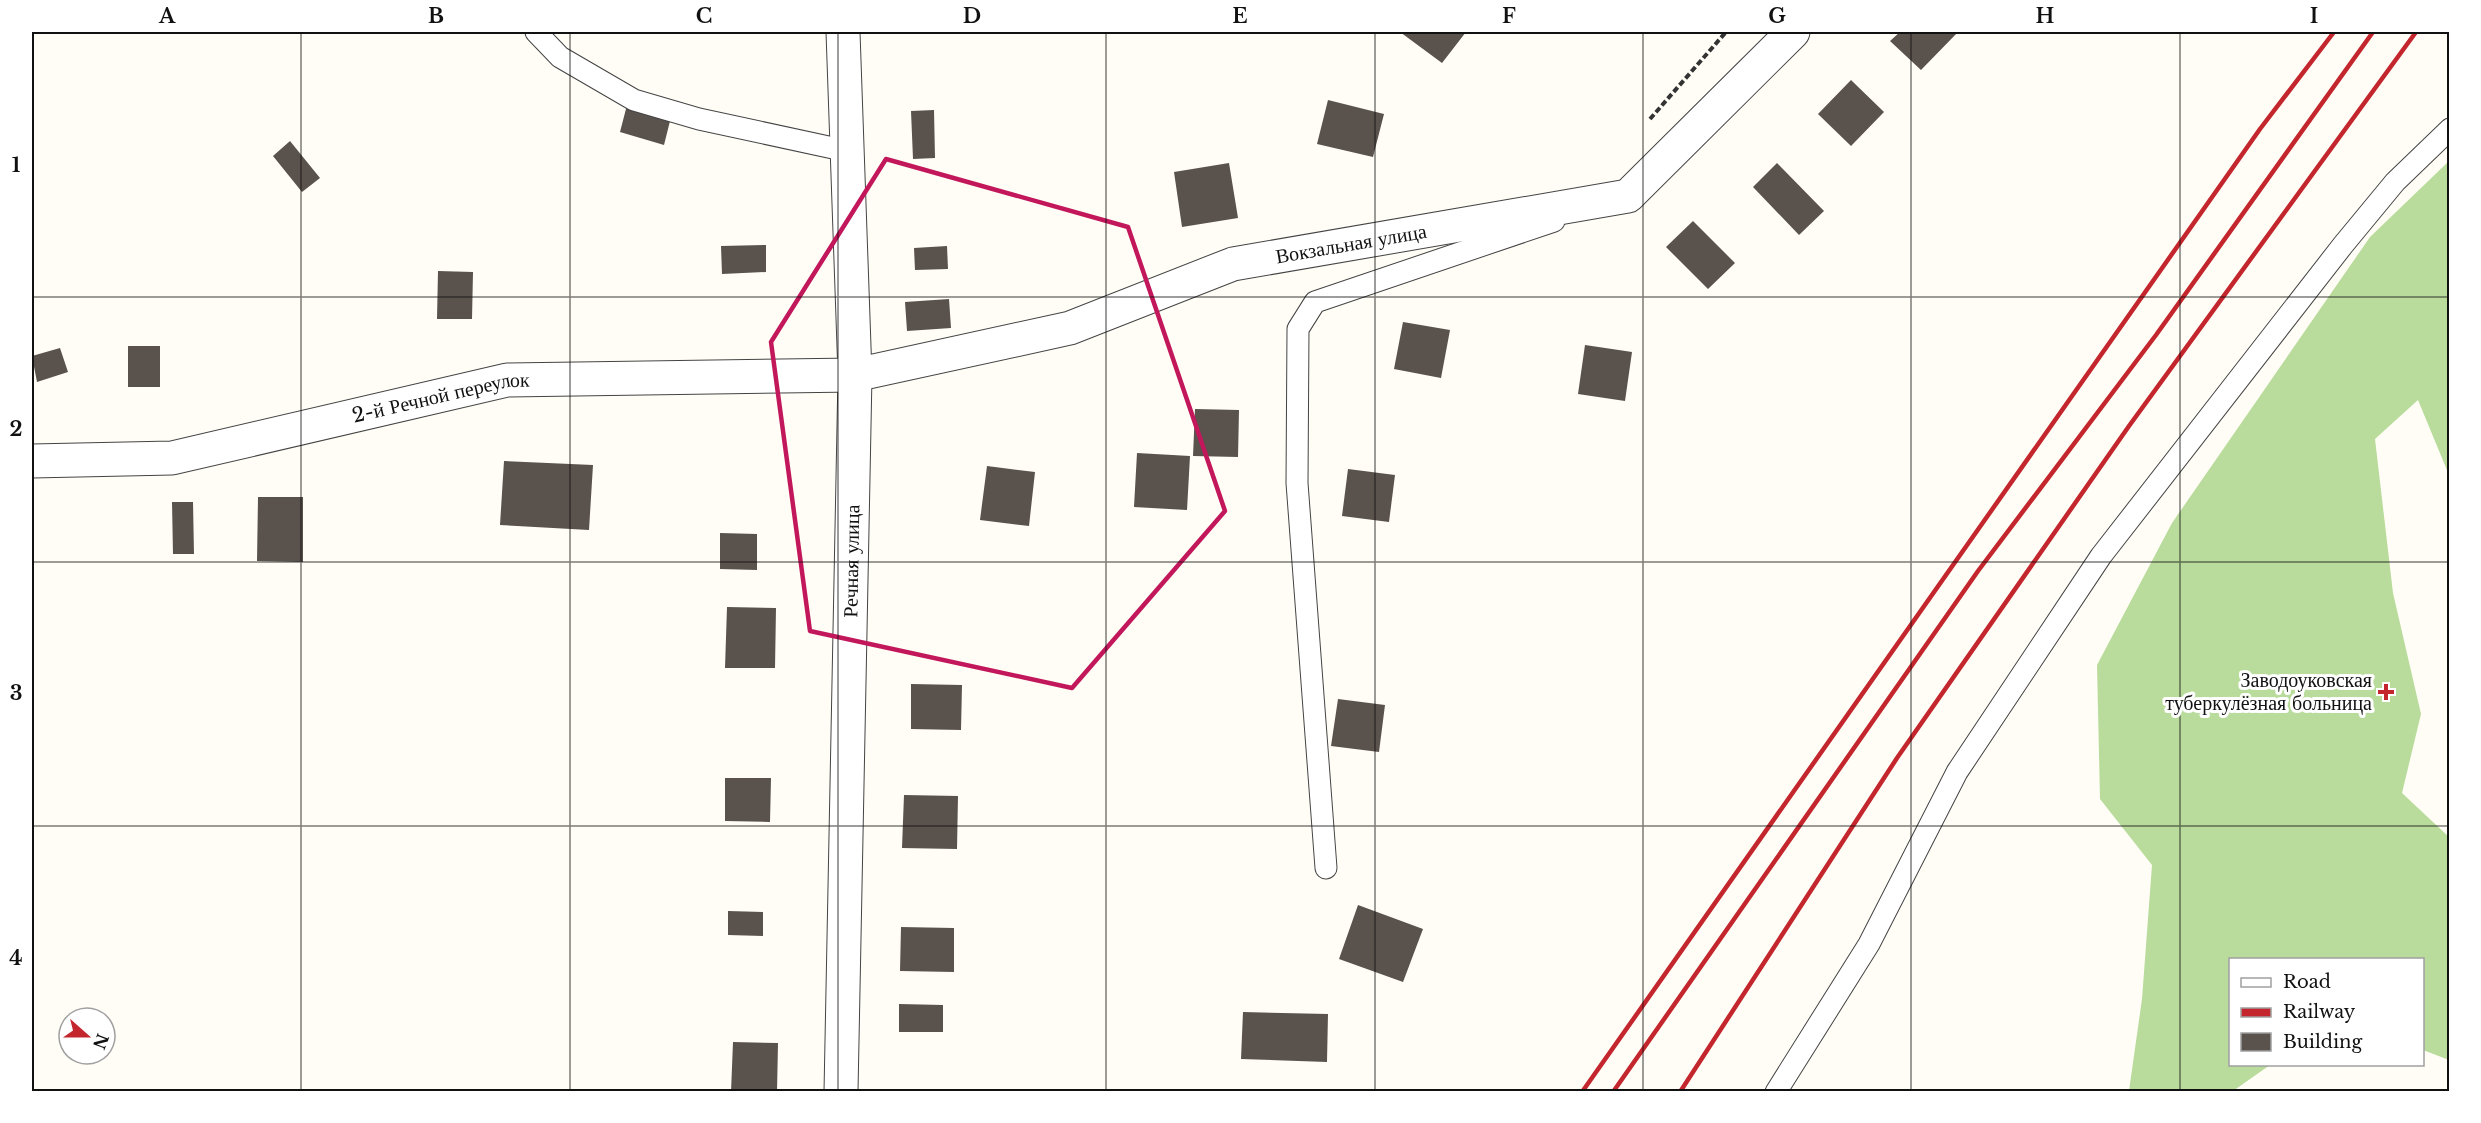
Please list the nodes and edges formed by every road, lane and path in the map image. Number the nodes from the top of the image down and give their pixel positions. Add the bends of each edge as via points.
1 (536, 32) edge
2 (843, 32) edge
3 (1793, 32) edge
4 (2450, 129) edge
5 (847, 151) junction
6 (1628, 196) junction
7 (855, 375) junction
8 (32, 460) edge
9 (1326, 868) dead end
10 (841, 1092) edge
11 (1776, 1092) edge

1 - 5 lane via 560,57 634,100 699,119
2 - 5 street, Речная улица
3 - 6 street
4 - 11 lane via 2395,182 2343,245 2101,556 1958,772 1869,944
5 - 7 street, Речная улица
6 - 7 street, Вокзальная улица via 1233,264 1070,328
6 - 9 lane via 1316,302 1298,329 1297,483
7 - 8 street, 2-й Речной переулок via 507,380 172,458
7 - 10 street, Речная улица

